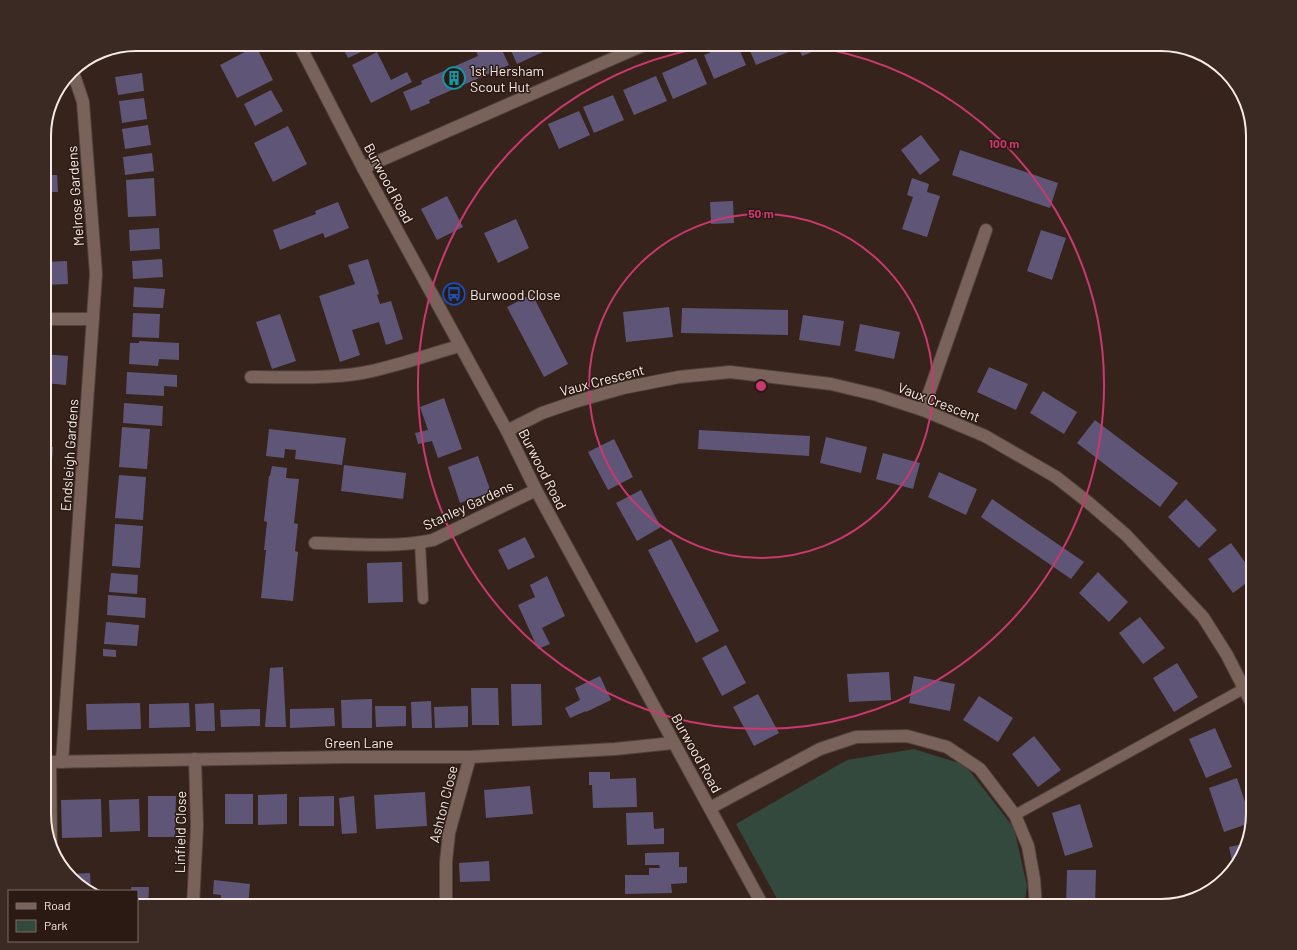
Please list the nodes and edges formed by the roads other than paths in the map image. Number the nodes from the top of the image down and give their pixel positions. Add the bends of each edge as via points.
1 (303, 51) edge
2 (630, 51) edge
3 (74, 78) edge
4 (363, 168) junction
5 (986, 230) dead end
6 (51, 319) edge
7 (93, 319) junction
8 (459, 346) junction
9 (251, 377) dead end
10 (923, 410) junction
11 (507, 431) junction
12 (536, 490) junction
13 (315, 543) dead end
14 (420, 543) junction
15 (423, 599) dead end
16 (1245, 688) joint
17 (673, 743) junction
18 (470, 757) junction
19 (195, 759) junction
20 (51, 762) edge
21 (62, 762) junction
22 (710, 808) junction
23 (1015, 815) junction
24 (194, 899) edge
25 (446, 899) edge
26 (759, 899) edge
27 (1035, 899) edge

1 - 4 street, Burwood Road
2 - 4 street
3 - 7 street, Melrose Gardens via 83,102 96,274
4 - 8 street, Burwood Road
5 - 10 street
6 - 7 street
7 - 21 street, Endsleigh Gardens
8 - 9 street via 362,373 325,377
8 - 11 street, Burwood Road
10 - 11 street, Vaux Crescent via 831,384 730,372 679,376 623,388 542,413
10 - 16 street, Vaux Crescent via 985,436 1056,477 1089,503 1126,535 1203,617
11 - 12 street, Burwood Road
12 - 14 street, Stanley Gardens via 433,540
12 - 17 street, Burwood Road
13 - 14 street, Stanley Gardens
14 - 15 lane
16 - 23 lane
17 - 18 street, Green Lane
17 - 22 street, Burwood Road
18 - 19 street, Green Lane
18 - 25 street, Ashton Close via 450,833 446,862
19 - 21 street, Green Lane
19 - 24 street, Linfield Close via 197,826
20 - 21 street, Green Lane
22 - 23 street via 820,749 856,738 907,736 947,747 980,769
22 - 26 street, Burwood Road
23 - 27 street via 1028,846

